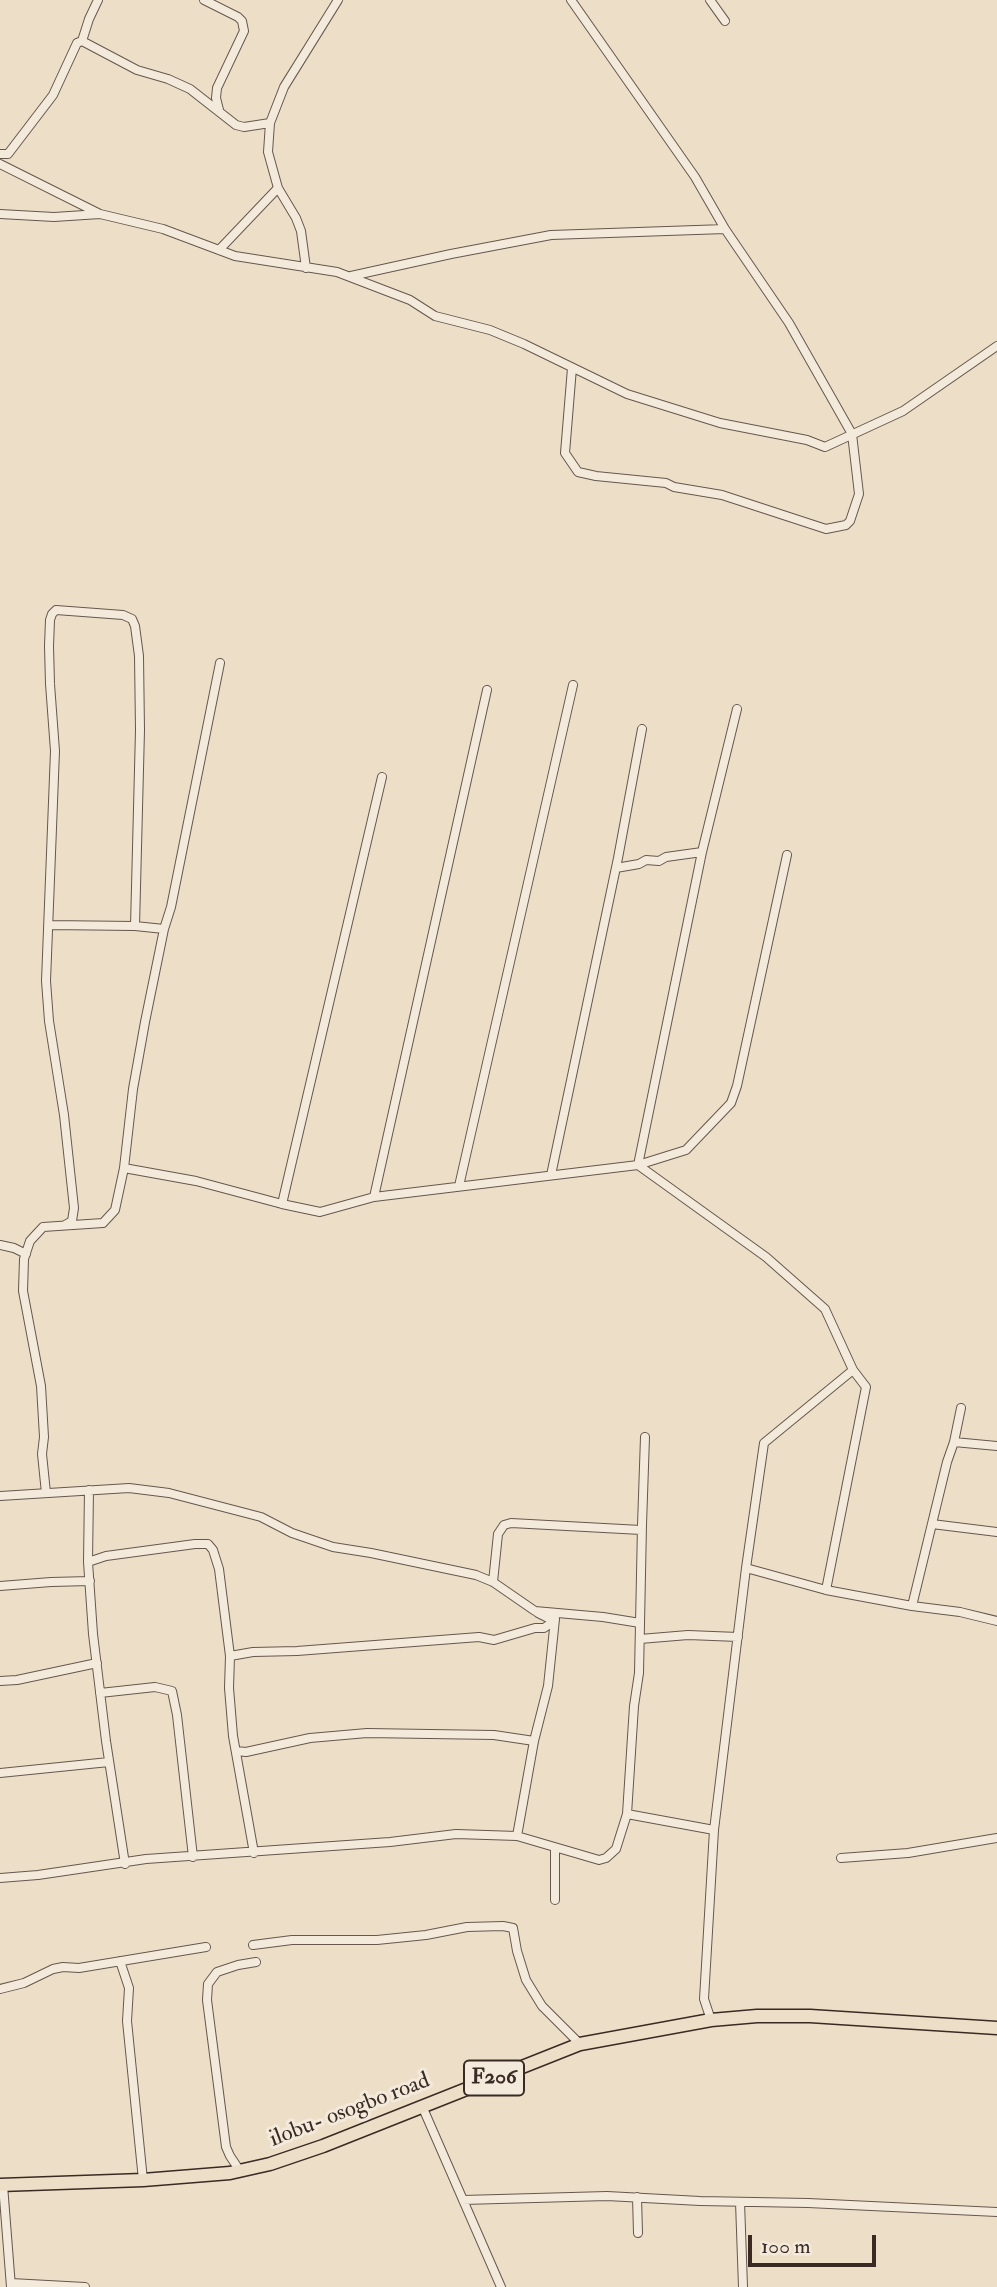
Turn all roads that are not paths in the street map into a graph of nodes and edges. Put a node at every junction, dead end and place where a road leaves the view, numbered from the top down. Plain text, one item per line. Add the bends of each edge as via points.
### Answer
1 (98, 0) edge
2 (204, 0) edge
3 (338, 0) edge
4 (571, 0) edge
5 (710, 0) edge
6 (725, 21) dead end
7 (82, 41) junction
8 (219, 110) junction
9 (270, 123) junction
10 (0, 154) edge
11 (0, 164) edge
12 (278, 188) junction
13 (0, 214) edge
14 (100, 214) junction
15 (726, 229) junction
16 (219, 250) junction
17 (306, 268) junction
18 (351, 276) junction
19 (997, 346) edge
20 (572, 368) junction
21 (852, 434) junction
22 (220, 663) dead end
23 (573, 685) dead end
24 (488, 690) dead end
25 (737, 709) dead end
26 (642, 729) dead end
27 (382, 776) dead end
28 (702, 852) junction
29 (787, 855) dead end
30 (616, 868) junction
31 (49, 925) junction
32 (135, 926) junction
33 (164, 929) junction
34 (638, 1165) junction
35 (124, 1168) junction
36 (551, 1175) junction
37 (459, 1186) junction
38 (374, 1197) junction
39 (282, 1204) junction
40 (65, 1225) junction
41 (0, 1245) edge
42 (26, 1254) junction
43 (853, 1370) junction
44 (961, 1408) dead end
45 (645, 1437) dead end
46 (954, 1443) junction
47 (997, 1446) edge
48 (89, 1490) junction
49 (46, 1493) junction
50 (0, 1496) edge
51 (932, 1524) junction
52 (642, 1531) junction
53 (997, 1532) edge
54 (88, 1562) junction
55 (747, 1568) junction
56 (90, 1581) junction
57 (493, 1582) junction
58 (0, 1586) edge
59 (826, 1590) junction
60 (912, 1606) junction
61 (555, 1617) junction
62 (997, 1621) edge
63 (639, 1623) junction
64 (738, 1637) junction
65 (640, 1639) junction
66 (230, 1657) junction
67 (97, 1663) junction
68 (0, 1681) edge
69 (100, 1693) junction
70 (534, 1741) junction
71 (236, 1751) junction
72 (109, 1762) junction
73 (0, 1773) edge
74 (626, 1814) junction
75 (714, 1830) junction
76 (517, 1836) junction
77 (997, 1838) edge
78 (555, 1848) junction
79 (254, 1853) junction
80 (193, 1857) junction
81 (841, 1858) dead end
82 (125, 1864) junction
83 (0, 1878) edge
84 (555, 1900) dead end
85 (253, 1945) dead end
86 (206, 1947) dead end
87 (120, 1961) junction
88 (256, 1962) dead end
89 (0, 1989) edge
90 (711, 2020) junction
91 (997, 2028) edge
92 (580, 2044) junction
93 (422, 2106) junction
94 (240, 2171) junction
95 (142, 2180) junction
96 (2, 2185) edge
97 (637, 2197) junction
98 (463, 2200) junction
99 (740, 2202) junction
100 (997, 2212) edge
101 (638, 2233) dead end
102 (11, 2285) edge
103 (85, 2287) edge
104 (500, 2287) edge
105 (743, 2287) edge

1 - 7 street
2 - 8 street via 238,16 244,31 217,88
3 - 9 street via 284,87
4 - 15 street
5 - 6 street
7 - 8 street via 137,70 190,89
7 - 10 street via 53,95 9,154
8 - 9 street via 244,127
9 - 12 street via 268,152
11 - 14 street
12 - 16 street
12 - 17 street via 302,231
13 - 14 street
14 - 16 street via 163,229
15 - 18 street via 551,234
15 - 21 street via 789,323
16 - 17 street
17 - 18 street
18 - 20 street via 410,300 435,316 490,330
19 - 21 street via 903,411
20 - 21 street via 627,394 720,423 825,447
20 - 21 street via 565,453 578,472 596,477 666,483 722,495 826,529 850,521 859,494
22 - 33 street
23 - 37 street
24 - 38 street
25 - 28 street
26 - 30 street
27 - 39 street
28 - 30 street
28 - 34 street
29 - 34 street via 731,1103 686,1150
30 - 36 street
31 - 32 street
31 - 32 street via 55,751 49,646 50,621 56,610 123,615 135,626 140,730
31 - 40 street via 49,1021 74,1208 72,1221
32 - 33 street
33 - 35 street via 133,1089
34 - 36 street
34 - 43 street via 766,1257 825,1309
35 - 39 street
35 - 40 street via 110,1217 103,1223
36 - 37 street
37 - 38 street
38 - 39 street via 320,1212
40 - 42 street via 43,1227 30,1241
41 - 42 street
42 - 49 street via 23,1291 41,1386
43 - 55 street via 764,1443
43 - 59 street via 866,1387
44 - 46 street
45 - 52 street
46 - 47 street
46 - 51 street
48 - 49 street
48 - 54 street
48 - 57 street via 169,1493 261,1517 333,1548
49 - 50 street
51 - 53 street
51 - 60 street
52 - 57 street via 504,1525 498,1534
52 - 63 street
54 - 56 street
54 - 66 street via 208,1544 219,1569
55 - 59 street
55 - 64 street
56 - 58 street
56 - 67 street
57 - 61 street via 535,1611
59 - 60 street
60 - 62 street
61 - 63 street
61 - 66 street via 544,1628 494,1640 479,1637
61 - 70 street via 548,1686
63 - 65 street
64 - 65 street
64 - 75 street
65 - 74 street
66 - 71 street
67 - 68 street
67 - 69 street
69 - 72 street
69 - 80 street via 155,1687 172,1690
70 - 71 street via 494,1735 367,1733
70 - 76 street
71 - 79 street
72 - 73 street
72 - 82 street
74 - 75 street
74 - 78 street via 616,1850 606,1858 590,1859
75 - 90 street via 704,1999
76 - 78 street
76 - 79 street via 457,1834
77 - 81 street via 908,1853
78 - 84 street
79 - 80 street
80 - 82 street
82 - 83 street
85 - 92 street via 377,1940 467,1927 513,1928 526,1980 542,2006
86 - 87 street
87 - 89 street via 53,1969
87 - 95 street via 129,1988 127,2021
88 - 94 street via 217,1972 208,1984 206,2000 226,2147
90 - 91 main road, ilobu- osogbo road / F206 via 810,2016
90 - 92 main road, ilobu- osogbo road / F206
92 - 93 main road, ilobu- osogbo road / F206
93 - 94 main road, ilobu- osogbo road / F206 via 323,2146
93 - 98 street
94 - 95 main road, ilobu- osogbo road / F206
95 - 96 main road, ilobu- osogbo road / F206
96 - 102 street
97 - 98 street
97 - 99 street
97 - 101 street
98 - 104 street
99 - 100 street
99 - 105 street
102 - 103 street

